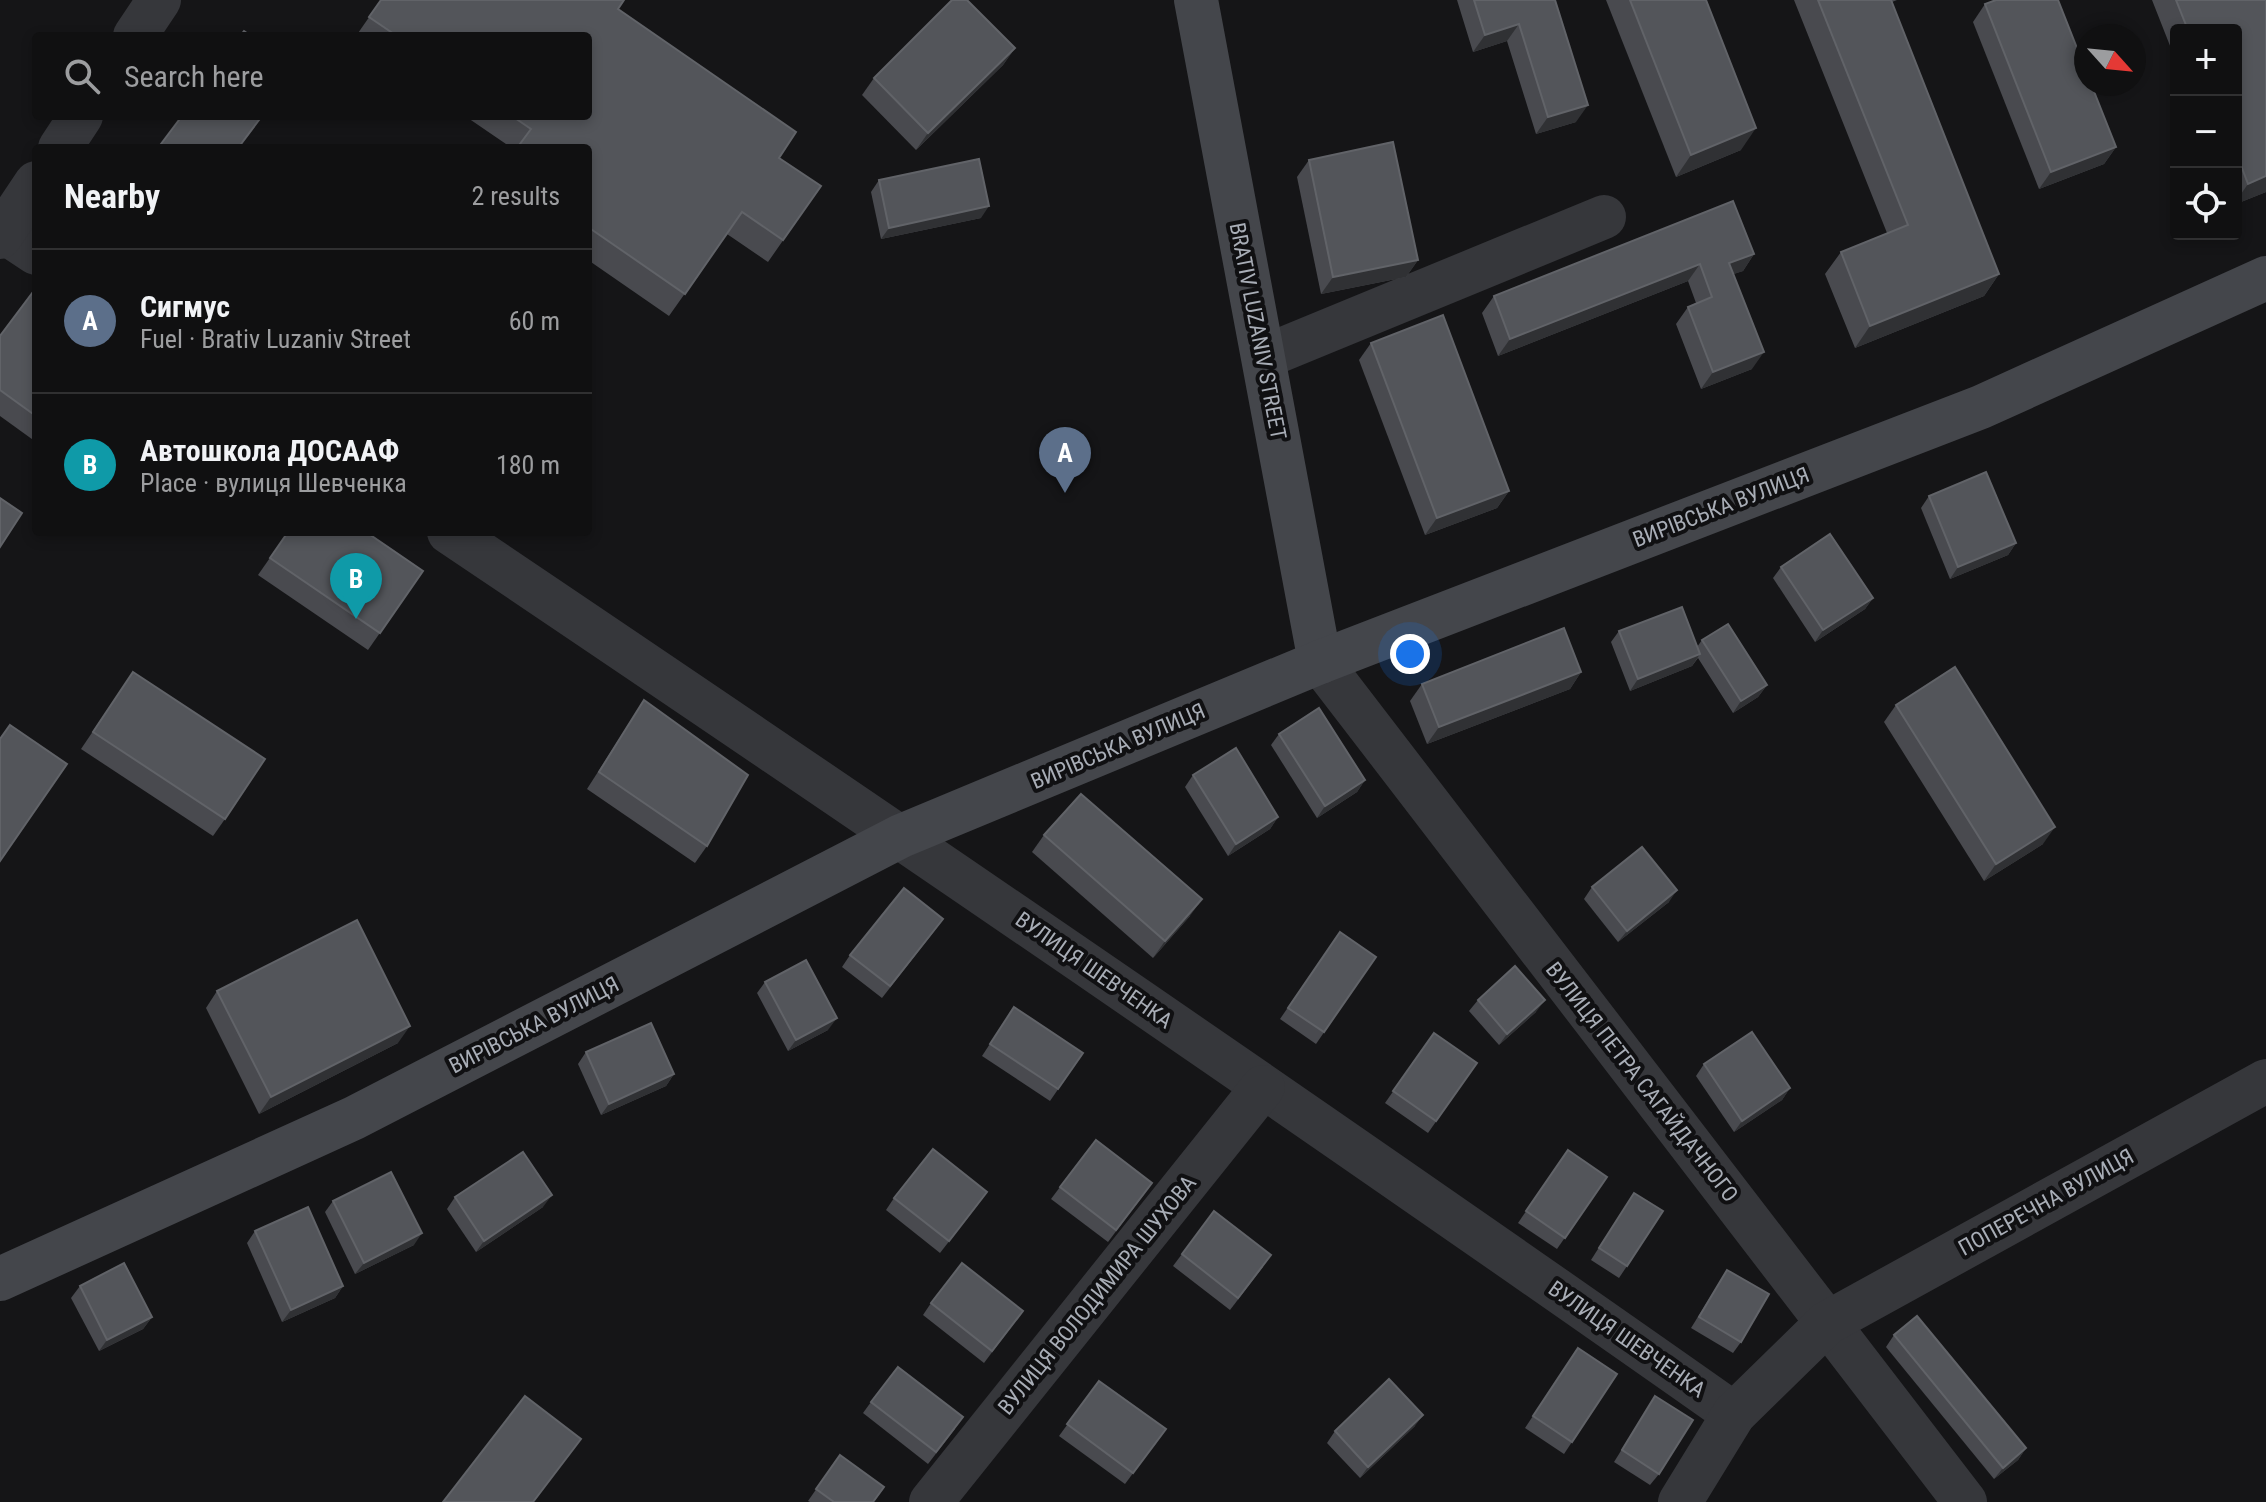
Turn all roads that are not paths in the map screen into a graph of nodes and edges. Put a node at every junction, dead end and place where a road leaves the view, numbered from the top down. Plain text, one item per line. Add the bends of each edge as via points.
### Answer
1 (159, 0) edge
2 (1196, 0) edge
3 (138, 32) edge
4 (78, 120) edge
5 (63, 144) edge
6 (32, 191) edge
7 (1604, 217) dead end
8 (10, 238) edge
9 (2266, 278) edge
10 (1264, 357) junction
11 (455, 536) edge
12 (1320, 662) junction
13 (901, 836) junction
14 (2266, 1081) edge
15 (1263, 1087) junction
16 (0, 1279) edge
17 (1827, 1323) junction
18 (1734, 1414) junction
19 (931, 1502) edge
20 (1680, 1502) edge
21 (1965, 1502) edge

1 - 3 street
2 - 10 main road, BRATIV LUZANIV STREET
4 - 5 street
6 - 8 street
7 - 10 street
9 - 12 main road, ВИРІВСЬКА ВУЛИЦЯ via 1981,407
10 - 12 main road, BRATIV LUZANIV STREET
11 - 13 street, ВУЛИЦЯ ШЕВЧЕНКА
12 - 13 main road, ВИРІВСЬКА ВУЛИЦЯ
12 - 17 street, ВУЛИЦЯ ПЕТРА САГАЙДАЧНОГО
13 - 15 street, ВУЛИЦЯ ШЕВЧЕНКА
13 - 16 main road, ВИРІВСЬКА ВУЛИЦЯ via 354,1118
14 - 17 street, ПОПЕРЕЧНА ВУЛИЦЯ
15 - 18 street, ВУЛИЦЯ ШЕВЧЕНКА
15 - 19 street, ВУЛИЦЯ ВОЛОДИМИРА ШУХОВА
17 - 18 street, ПОПЕРЕЧНА ВУЛИЦЯ
17 - 21 street, ВУЛИЦЯ ПЕТРА САГАЙДАЧНОГО
18 - 20 street, ПОПЕРЕЧНА ВУЛИЦЯ

